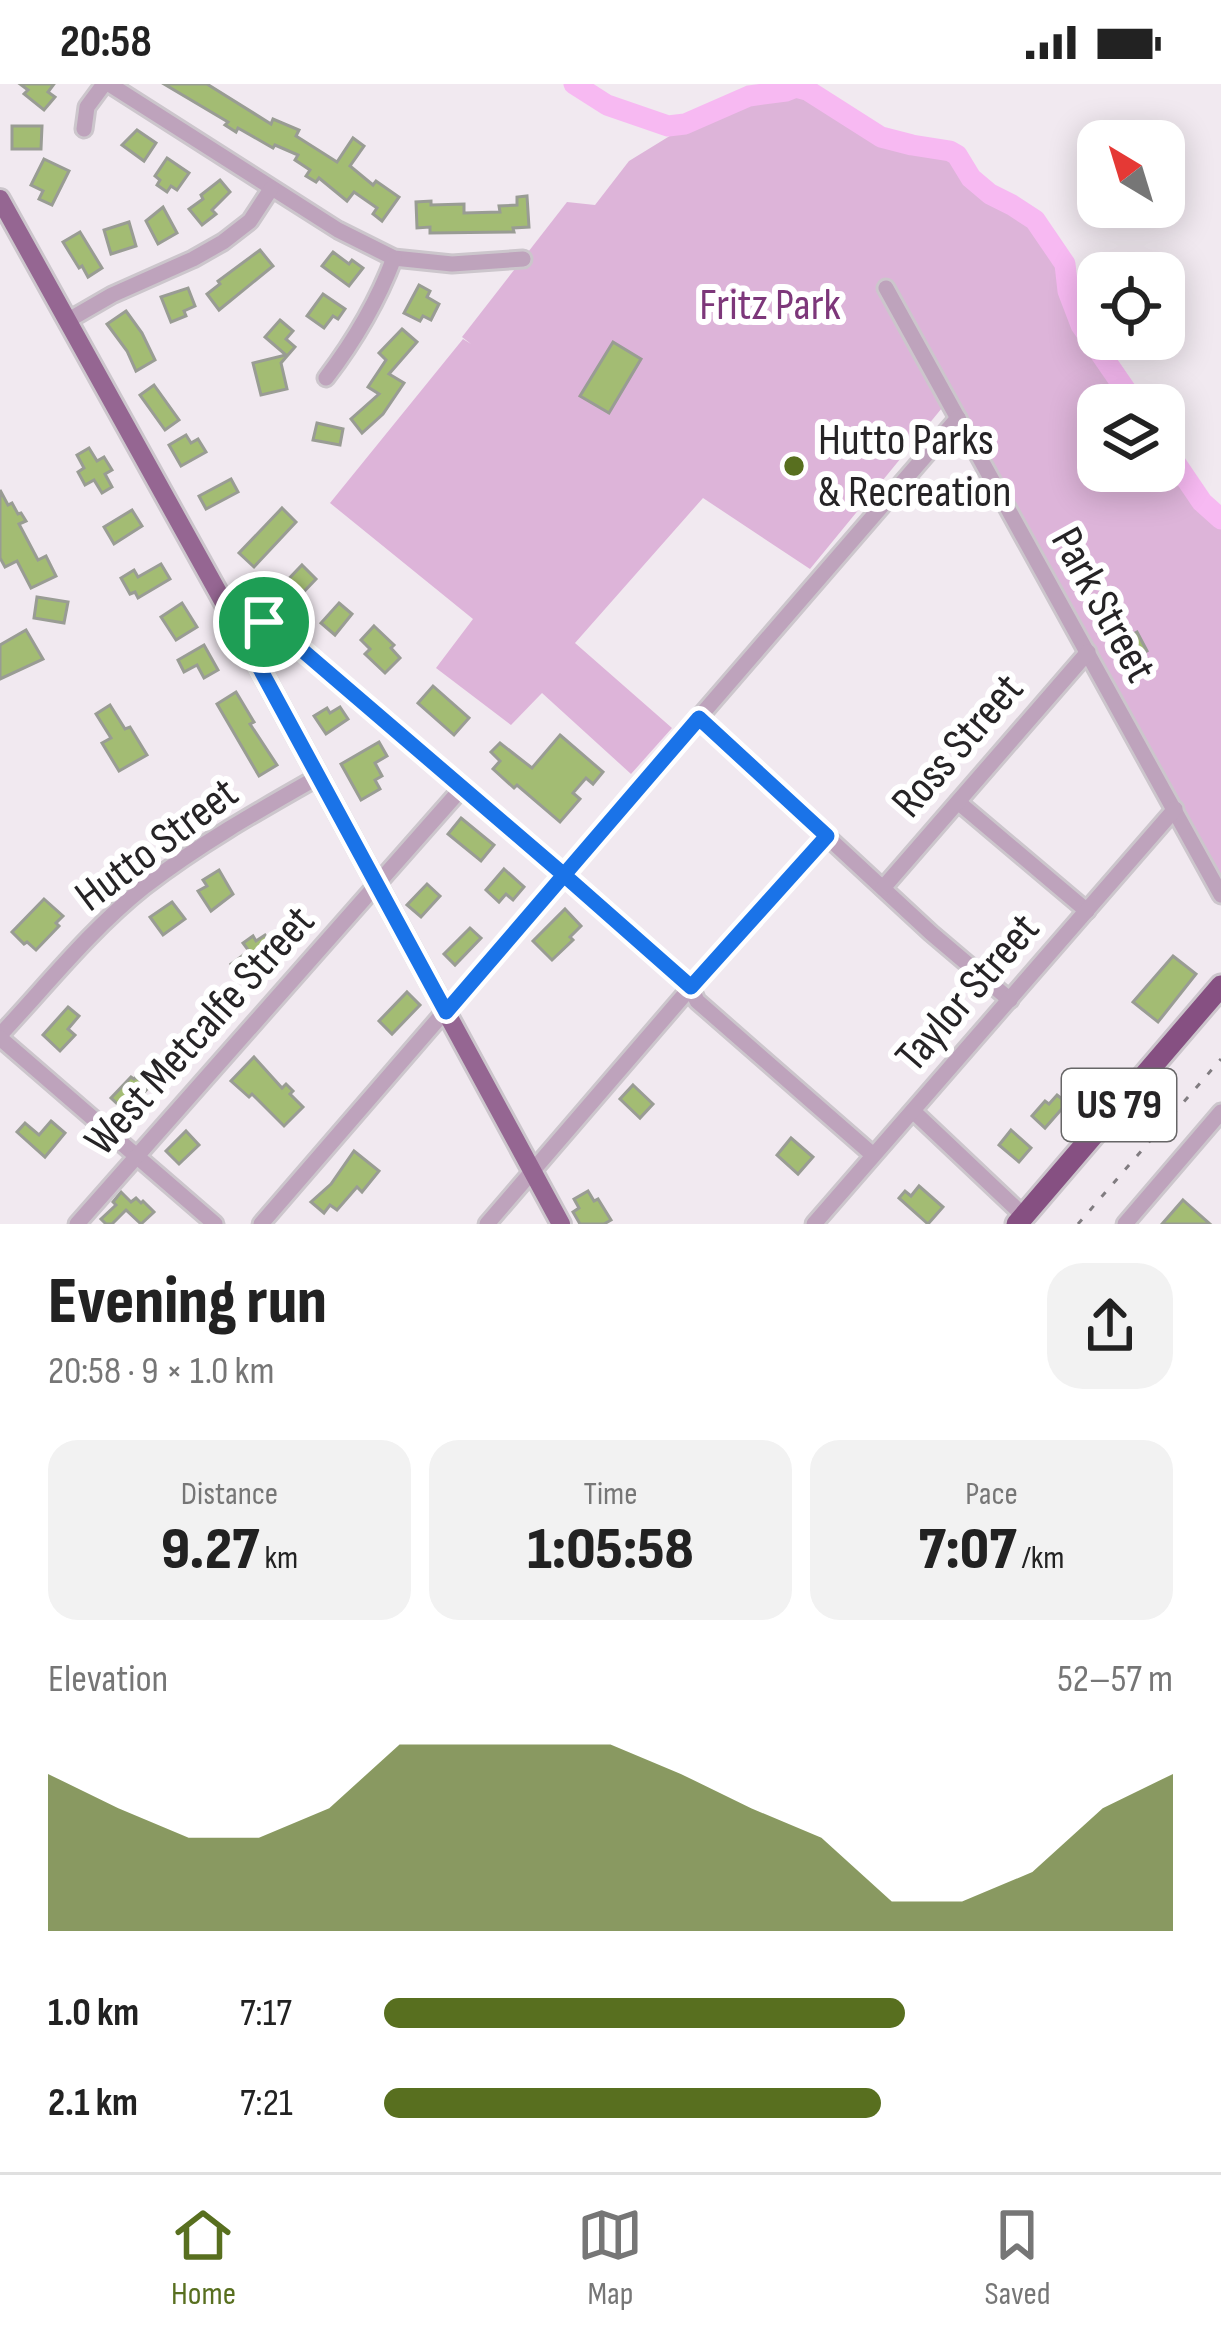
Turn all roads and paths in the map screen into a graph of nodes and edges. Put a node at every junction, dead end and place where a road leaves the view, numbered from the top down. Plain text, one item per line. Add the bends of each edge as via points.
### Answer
1 (106, 84) edge
2 (85, 129) dead end
3 (272, 189) junction
4 (0, 199) edge
5 (394, 258) junction
6 (524, 259) dead end
7 (886, 287) dead end
8 (67, 321) junction
9 (326, 378) dead end
10 (958, 418) junction
11 (239, 630) junction
12 (1088, 652) junction
13 (699, 718) junction
14 (318, 777) junction
15 (462, 788) junction
16 (958, 802) junction
17 (1175, 809) junction
18 (827, 836) junction
19 (564, 875) junction
20 (377, 886) junction
21 (883, 888) junction
22 (1221, 895) edge
23 (1087, 911) junction
24 (1221, 986) edge
25 (691, 987) junction
26 (1010, 1000) junction
27 (446, 1012) junction
28 (0, 1037) edge
29 (913, 1111) junction
30 (1221, 1112) edge
31 (136, 1155) junction
32 (872, 1155) junction
33 (532, 1171) junction
34 (1021, 1220) edge
35 (77, 1224) edge
36 (215, 1224) edge
37 (261, 1224) edge
38 (488, 1224) edge
39 (561, 1224) edge
40 (814, 1224) edge
41 (1125, 1224) edge

1 - 2 street via 87,107
1 - 3 street
3 - 5 street
3 - 8 street via 223,242
4 - 8 main road
5 - 6 street
5 - 9 street via 355,340
7 - 10 street, Park Street
8 - 11 main road
10 - 12 street, Park Street
10 - 13 street
11 - 14 main road
11 - 15 street via 274,626
12 - 16 street, Ross Street
12 - 17 street, Park Street
13 - 18 street
13 - 19 street
14 - 20 main road
14 - 28 street, Hutto Street via 142,888
15 - 19 street
15 - 20 street, West Metcalfe Street
16 - 21 street, Ross Street
16 - 23 street
17 - 22 street, Park Street
17 - 23 street, Taylor Street
18 - 21 street
18 - 25 street
19 - 25 street
19 - 27 street
20 - 27 main road
20 - 31 street, West Metcalfe Street
21 - 26 street
23 - 26 street, Taylor Street
24 - 34 highway, US 79
25 - 32 street via 697,1001
25 - 33 street
26 - 29 street, Taylor Street
27 - 33 main road
27 - 37 street
28 - 31 street
29 - 32 street, Taylor Street
29 - 34 street
30 - 41 street
31 - 35 street, West Metcalfe Street
31 - 36 street
32 - 40 street, Taylor Street
33 - 38 street
33 - 39 main road

